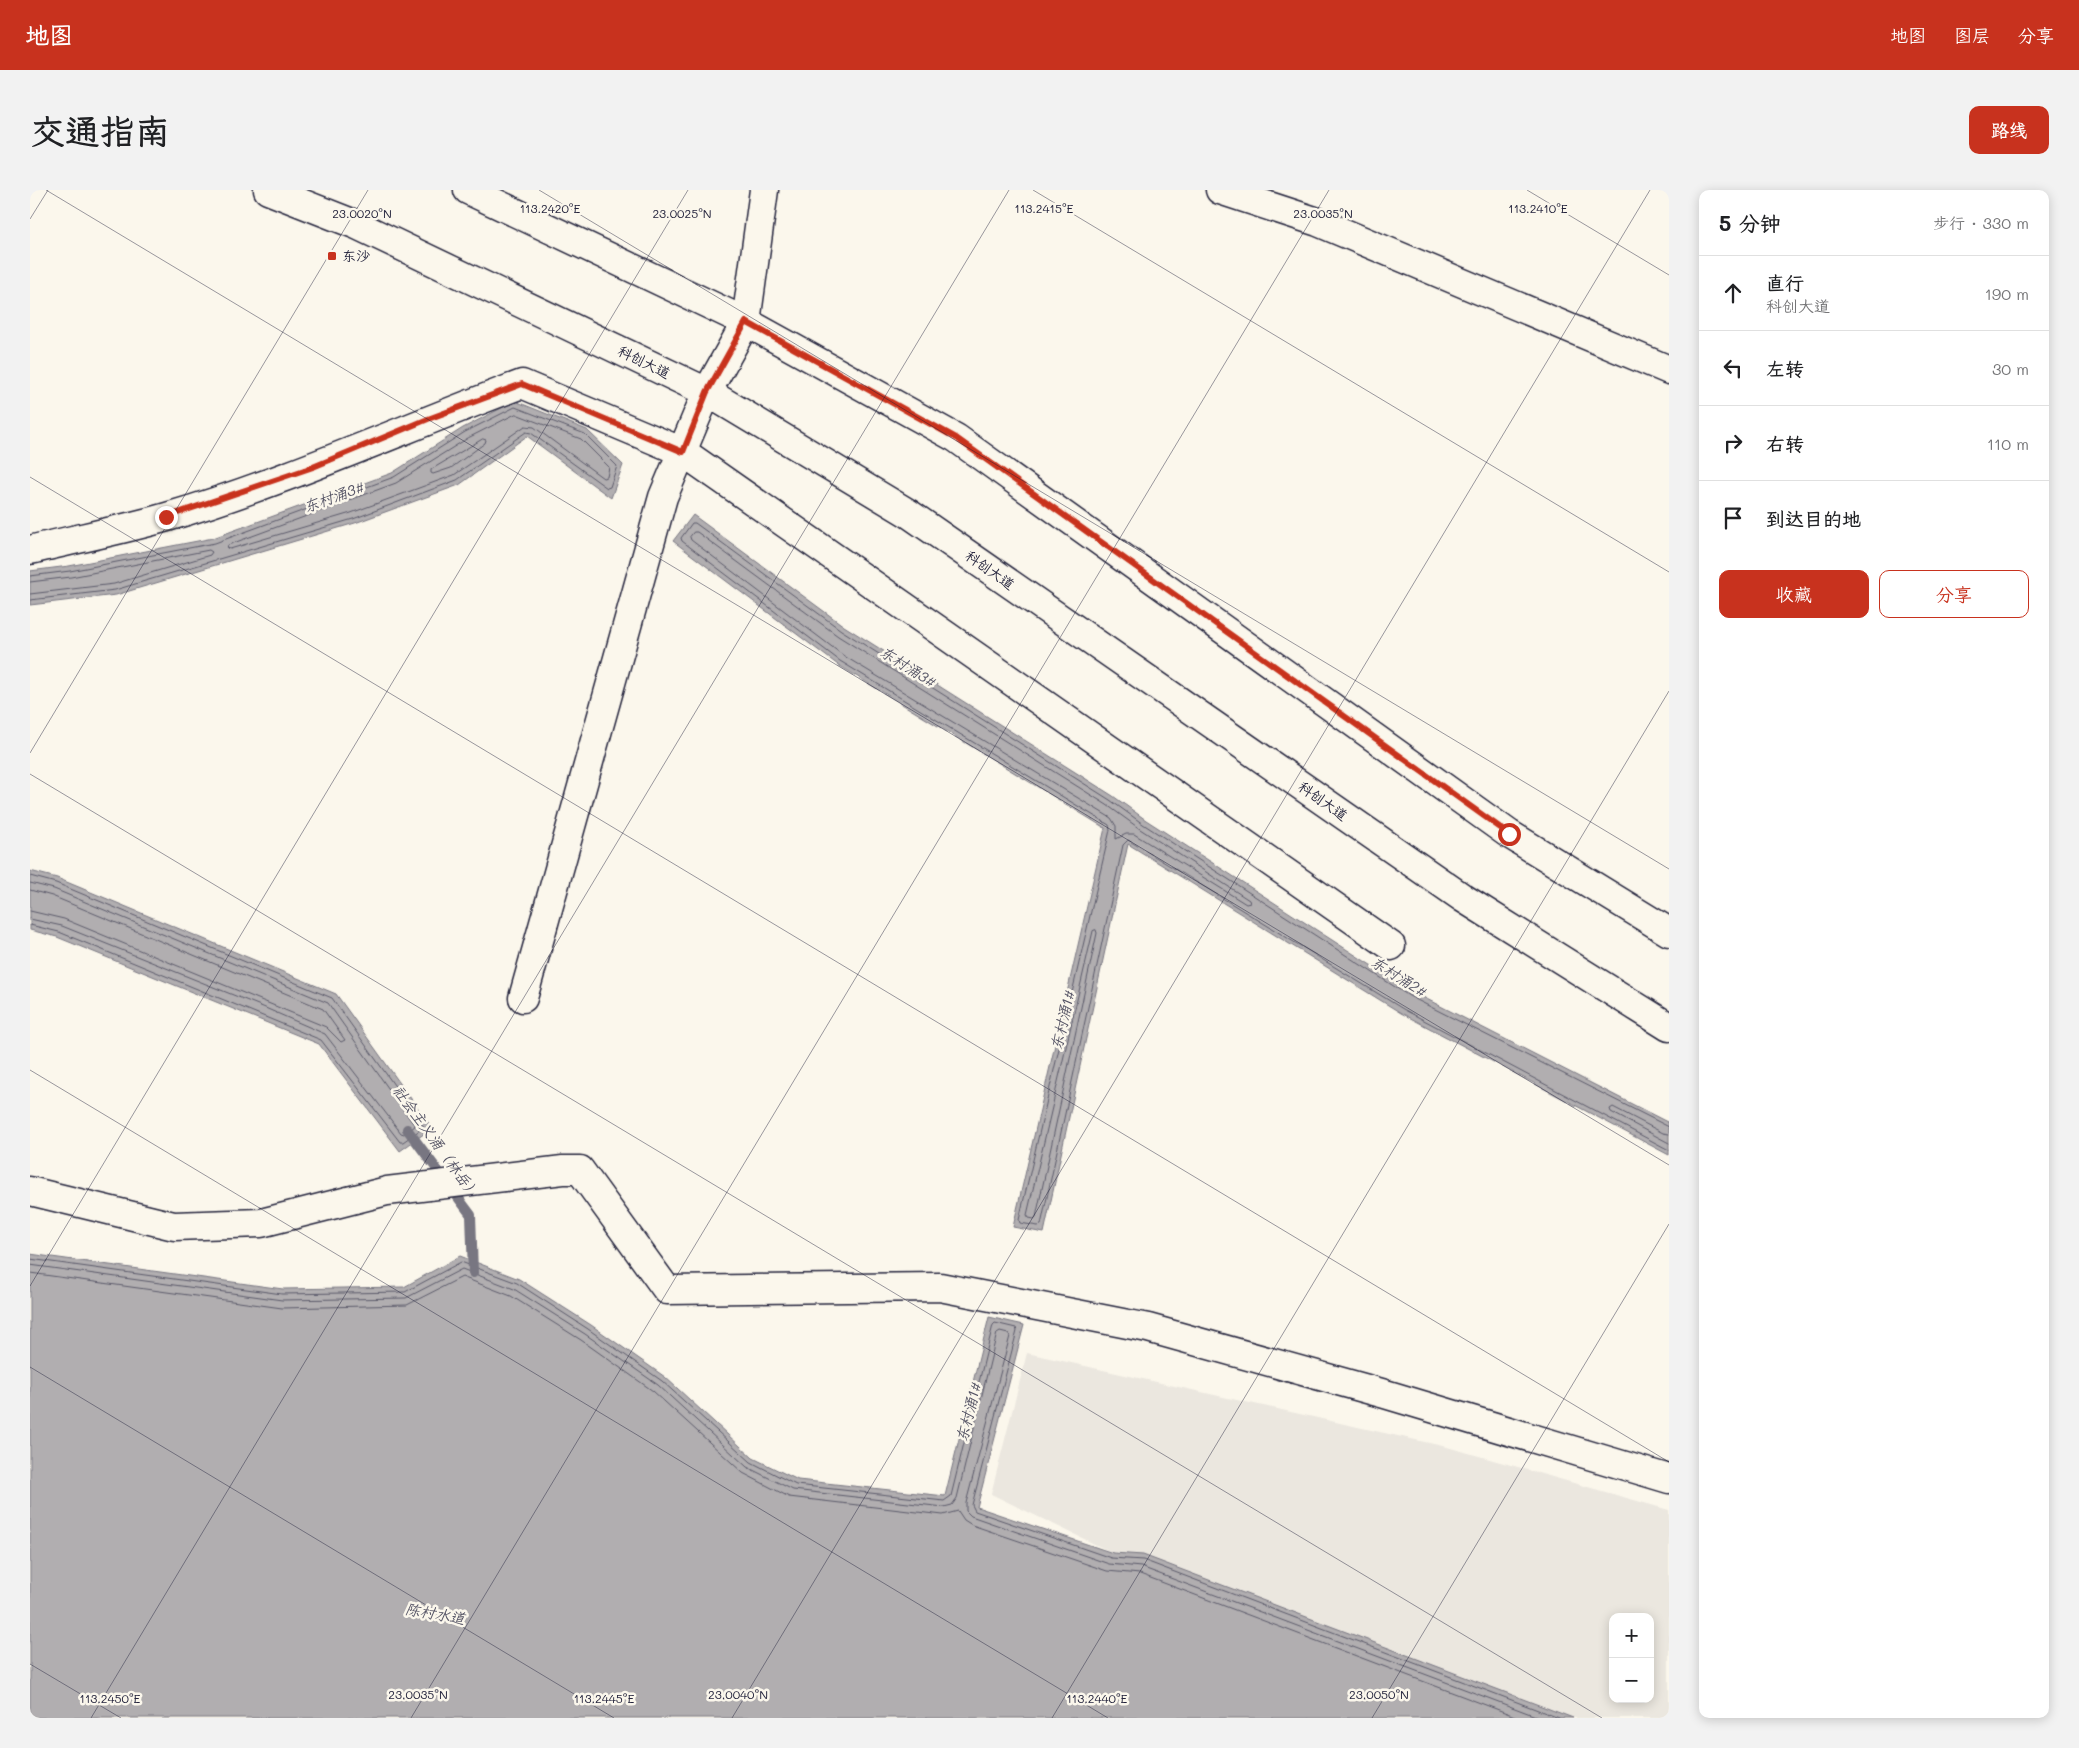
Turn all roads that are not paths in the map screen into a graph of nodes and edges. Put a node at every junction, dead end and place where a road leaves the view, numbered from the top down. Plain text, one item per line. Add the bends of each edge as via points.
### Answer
1 (268, 190) edge
2 (468, 190) edge
3 (764, 190) edge
4 (1220, 190) edge
5 (746, 322) junction
6 (1669, 370) edge
7 (707, 392) junction
8 (683, 452) junction
9 (30, 550) edge
10 (1669, 932) edge
11 (1391, 946) dead end
12 (523, 998) dead end
13 (1669, 1027) edge
14 (30, 1191) edge
15 (1669, 1479) edge

1 - 7 street, 科创大道 via 358,225
2 - 5 street
3 - 5 street
4 - 6 street via 1318,222
5 - 7 street
5 - 10 street via 956,438 1509,834
7 - 8 street
7 - 13 street, 科创大道 via 908,513 1463,898
8 - 9 street via 522,384 313,467 166,517
8 - 11 street
8 - 12 street via 663,497
14 - 15 street via 174,1226 261,1223 387,1191 580,1170 667,1290 949,1289 1148,1328 1394,1396

